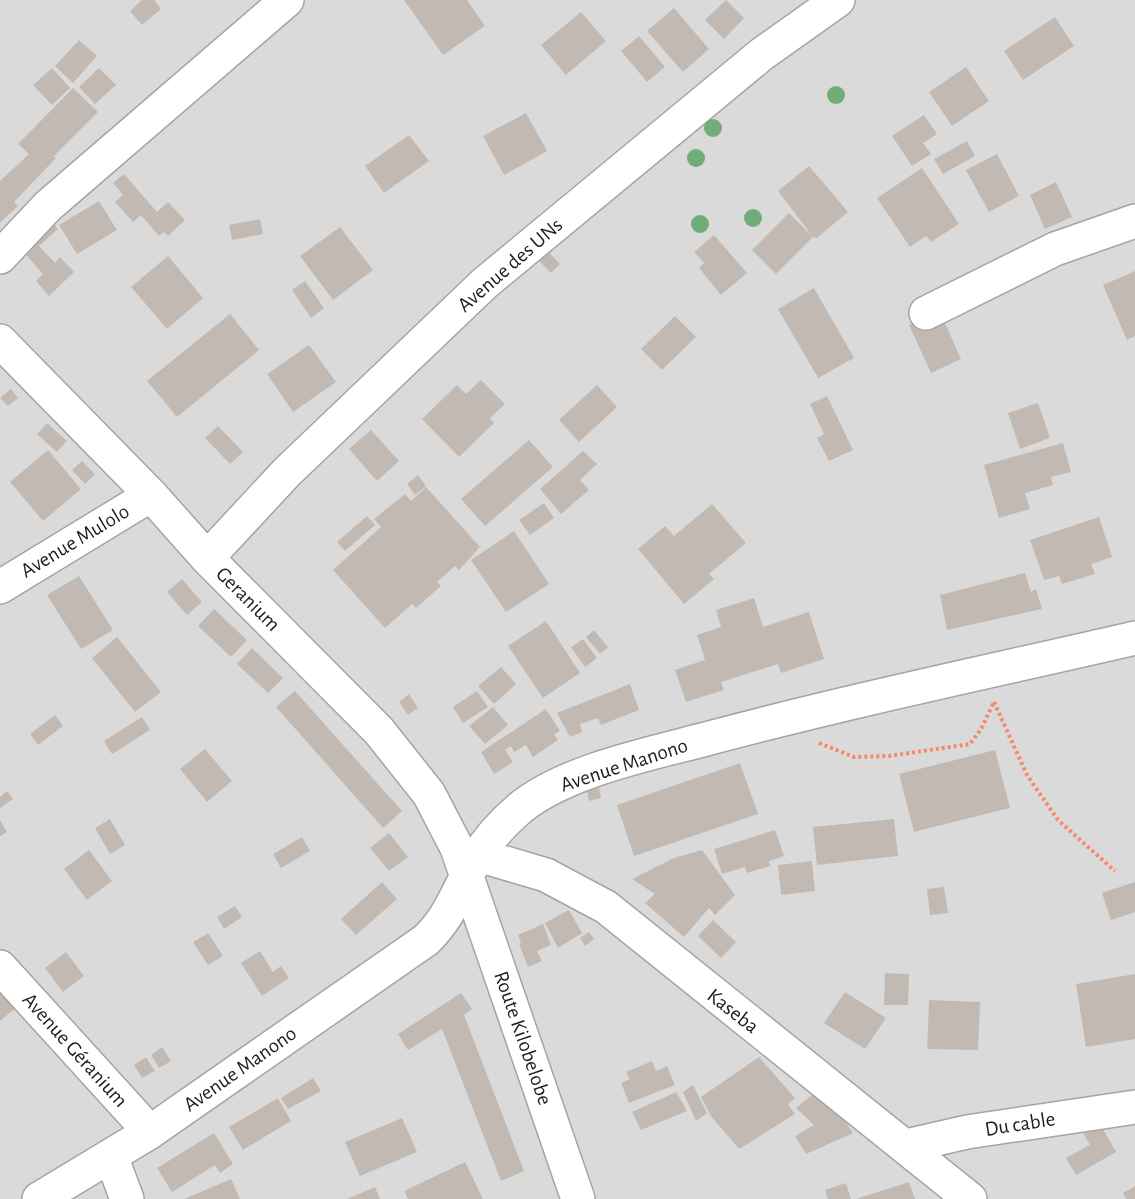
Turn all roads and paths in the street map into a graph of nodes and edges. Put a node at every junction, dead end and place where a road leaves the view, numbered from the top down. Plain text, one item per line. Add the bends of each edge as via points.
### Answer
1 (287, 0) edge
2 (838, 0) edge
3 (1135, 221) edge
4 (0, 257) edge
5 (926, 313) dead end
6 (0, 341) edge
7 (151, 495) junction
8 (207, 558) junction
9 (0, 587) edge
10 (1135, 638) edge
11 (989, 687) junction
12 (808, 711) junction
13 (473, 866) junction
14 (1115, 871) dead end
15 (0, 967) edge
16 (1135, 1107) edge
17 (150, 1132) junction
18 (906, 1146) junction
19 (111, 1156) junction
20 (39, 1199) edge
21 (127, 1199) edge
22 (578, 1199) edge
23 (970, 1199) edge

1 - 4 street via 48,206
2 - 8 street, Avenue des UNs via 762,54 485,283 287,472
3 - 5 street via 1055,249
6 - 7 street, Geranium
7 - 8 street, Geranium
7 - 9 street, Avenue Mulolo
8 - 13 street, Geranium via 379,731 406,763
10 - 11 street, Avenue Manono
11 - 12 street, Avenue Manono
11 - 12 path via 981,729 970,744 890,756 854,757 816,741
11 - 14 path via 1026,776 1058,820
12 - 13 street, Avenue Manono via 572,779 520,809
13 - 17 street, Avenue Manono via 449,915 426,940
13 - 18 street, Kaseba via 546,875 606,907
13 - 22 street, Route Kilobelobe
15 - 17 street, Avenue Géranium
16 - 18 street, Du cable via 967,1132
17 - 19 street, Avenue Manono
18 - 23 street, Kaseba
19 - 20 street, Avenue Manono
19 - 21 street

